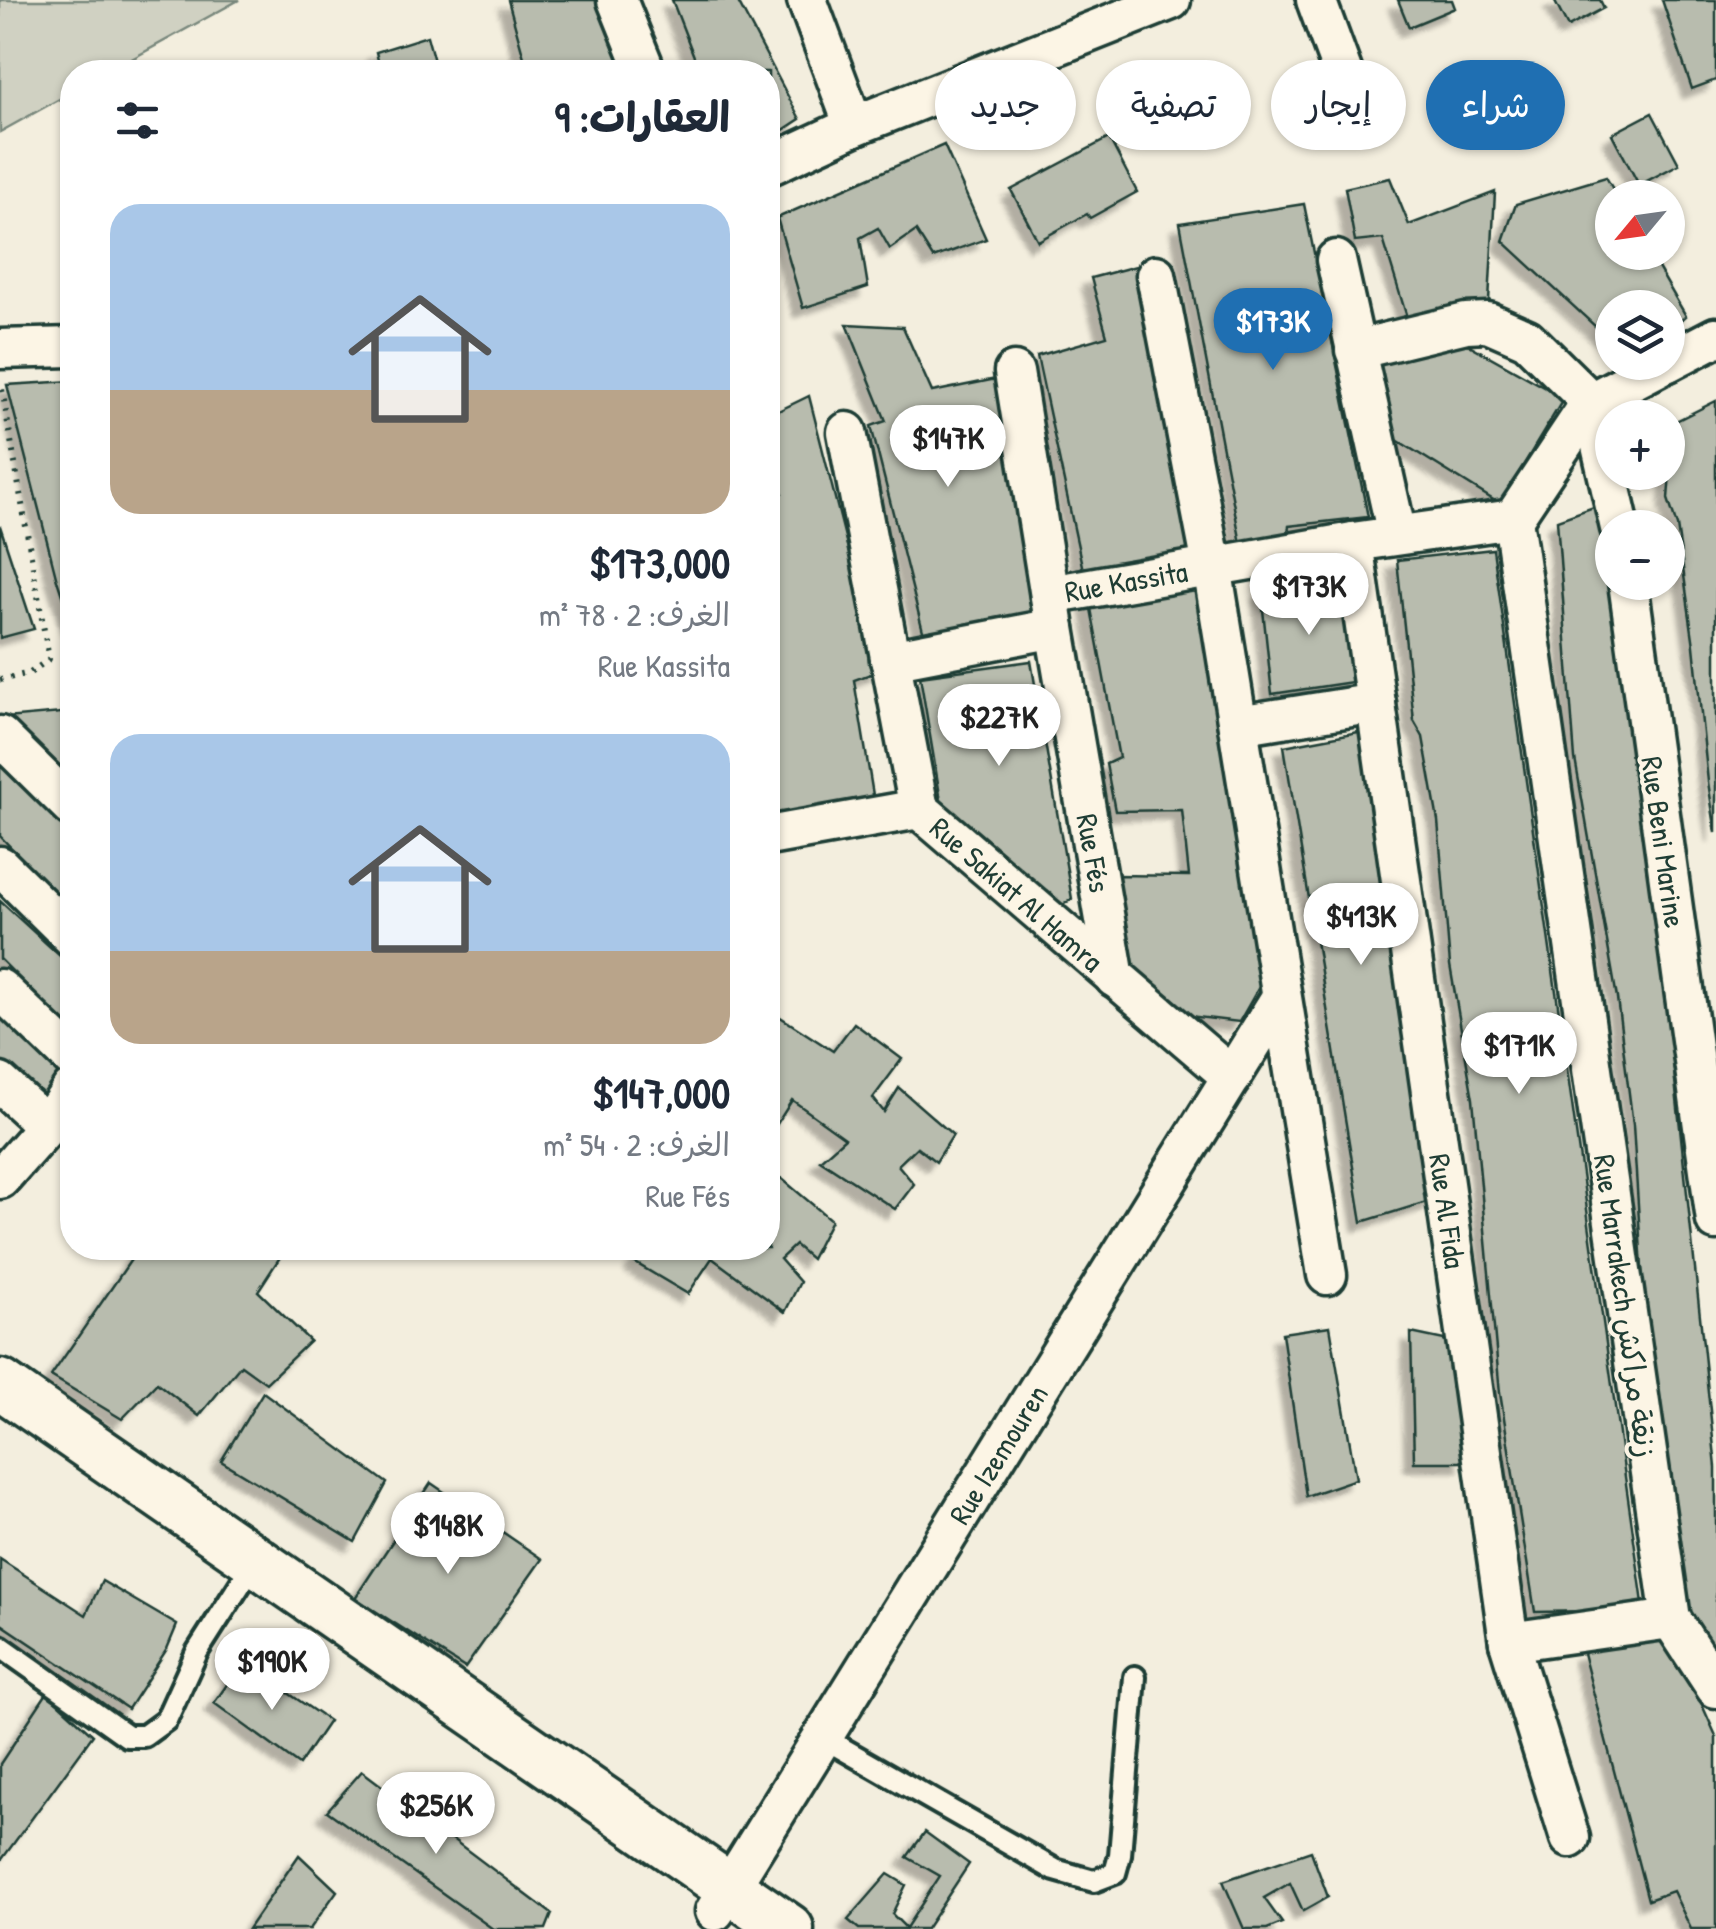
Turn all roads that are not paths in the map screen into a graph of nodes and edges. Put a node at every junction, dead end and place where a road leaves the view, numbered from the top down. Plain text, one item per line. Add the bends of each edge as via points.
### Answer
1 (618, 0) edge
2 (807, 0) edge
3 (1171, 0) edge
4 (1316, 0) edge
5 (641, 60) edge
6 (1337, 60) edge
7 (854, 126) junction
8 (780, 160) edge
9 (1336, 260) dead end
10 (1156, 275) dead end
11 (1716, 337) edge
12 (60, 347) edge
13 (0, 348) edge
14 (1356, 350) junction
15 (1685, 353) edge
16 (1014, 372) dead end
17 (1633, 380) edge
18 (1591, 402) junction
19 (847, 432) dead end
20 (1616, 510) edge
21 (1513, 518) junction
22 (1397, 535) junction
23 (1353, 542) junction
24 (1212, 566) junction
25 (1630, 600) edge
26 (1052, 611) junction
27 (890, 660) junction
28 (1376, 703) junction
29 (1238, 725) junction
30 (0, 736) edge
31 (60, 796) edge
32 (919, 810) junction
33 (780, 834) edge
34 (0, 866) edge
35 (60, 926) edge
36 (1116, 978) junction
37 (0, 989) edge
38 (1282, 997) junction
39 (60, 1046) edge
40 (1232, 1078) junction
41 (0, 1083) edge
42 (60, 1108) edge
43 (48, 1126) junction
44 (0, 1180) edge
45 (1716, 1221) edge
46 (1327, 1275) dead end
47 (0, 1384) edge
48 (0, 1419) edge
49 (247, 1573) junction
50 (1671, 1619) junction
51 (1509, 1642) junction
52 (0, 1646) edge
53 (1136, 1677) dead end
54 (1716, 1688) edge
55 (822, 1736) junction
56 (1570, 1838) dead end
57 (722, 1914) edge
58 (789, 1929) edge

1 - 5 street
2 - 7 street
3 - 7 street
4 - 6 street
7 - 8 street
9 - 14 street
10 - 24 street
11 - 15 street
12 - 13 street
14 - 18 street via 1488,322 1527,339
14 - 22 street
16 - 26 street, Rue Fés
17 - 18 street
18 - 20 street
18 - 21 street
19 - 27 street
21 - 22 street, Rue Kassita
21 - 50 street, Rue Marrakech زنقة مراكش
22 - 23 street, Rue Kassita
23 - 24 street, Rue Kassita
23 - 28 street, Rue Al Fida
24 - 26 street, Rue Kassita
24 - 29 street
25 - 45 street, Rue Beni Marine
26 - 27 street, Rue Kassita
26 - 36 street, Rue Fés
27 - 32 street
28 - 29 street
28 - 51 street, Rue Al Fida
29 - 38 street
30 - 31 street
32 - 33 street, Rue Sakiat Al Hamra
32 - 36 street, Rue Sakiat Al Hamra
34 - 35 street
36 - 40 street, Rue Sakiat Al Hamra
37 - 39 street
38 - 40 street, Rue Izemouren
38 - 46 street
40 - 55 street, Rue Izemouren
41 - 43 street
42 - 43 street
43 - 44 street
47 - 49 street
48 - 49 street
49 - 52 lane via 197,1652 166,1720 144,1736 127,1736
49 - 57 street via 460,1718
50 - 51 street
50 - 54 street
51 - 56 street, Rue Al Fida
53 - 55 lane via 1120,1855 1115,1874 1094,1881 1055,1870
55 - 57 street, Rue Izemouren
57 - 58 street

